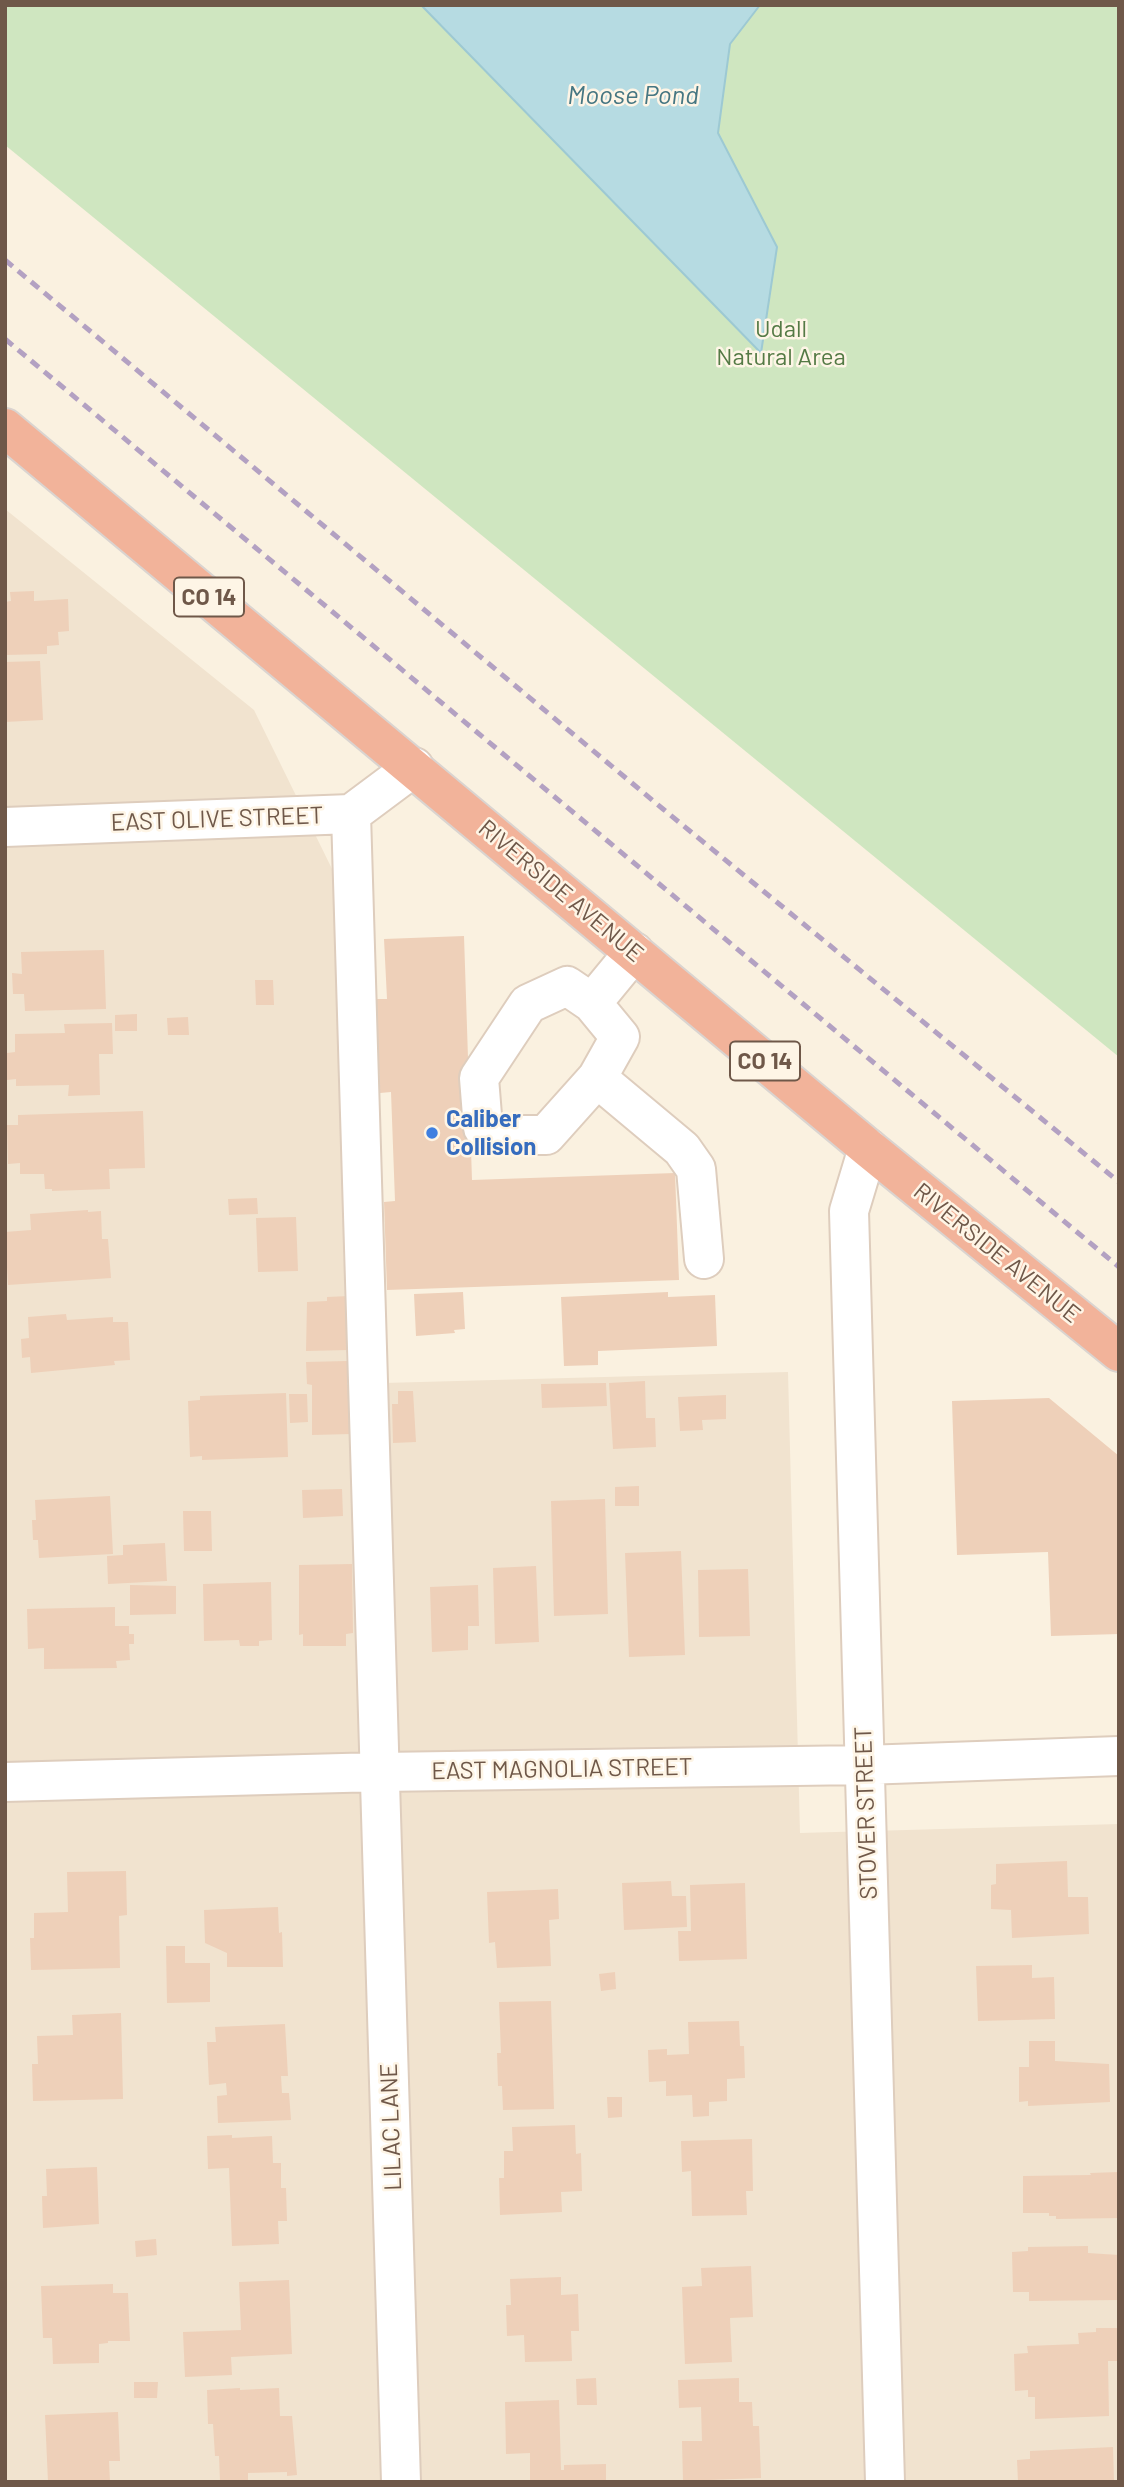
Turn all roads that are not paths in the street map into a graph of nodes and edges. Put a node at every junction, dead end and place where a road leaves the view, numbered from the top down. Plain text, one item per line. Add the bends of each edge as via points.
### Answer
1 (5, 428) edge
2 (414, 767) junction
3 (351, 814) junction
4 (5, 827) edge
5 (634, 952) junction
6 (593, 1003) junction
7 (597, 1078) junction
8 (868, 1148) junction
9 (704, 1259) dead end
10 (1119, 1352) edge
11 (1119, 1756) edge
12 (864, 1765) junction
13 (380, 1772) junction
14 (5, 1782) edge
15 (401, 2482) edge
16 (885, 2482) edge

1 - 2 highway, RIVERSIDE AVENUE / CO 14
2 - 3 street, EAST OLIVE STREET
2 - 5 highway, RIVERSIDE AVENUE / CO 14
3 - 4 street, EAST OLIVE STREET
3 - 13 street, LILAC LANE
5 - 6 street
5 - 8 highway, RIVERSIDE AVENUE / CO 14
6 - 7 street via 620,1037
6 - 7 street via 567,986 528,1004 480,1078 483,1128 503,1135 547,1135
7 - 9 street via 682,1149 696,1169
8 - 10 highway, RIVERSIDE AVENUE / CO 14
8 - 12 street, STOVER STREET via 849,1211
11 - 12 street, EAST MAGNOLIA STREET
12 - 13 street, EAST MAGNOLIA STREET
12 - 16 street, STOVER STREET
13 - 14 street, EAST MAGNOLIA STREET
13 - 15 street, LILAC LANE

